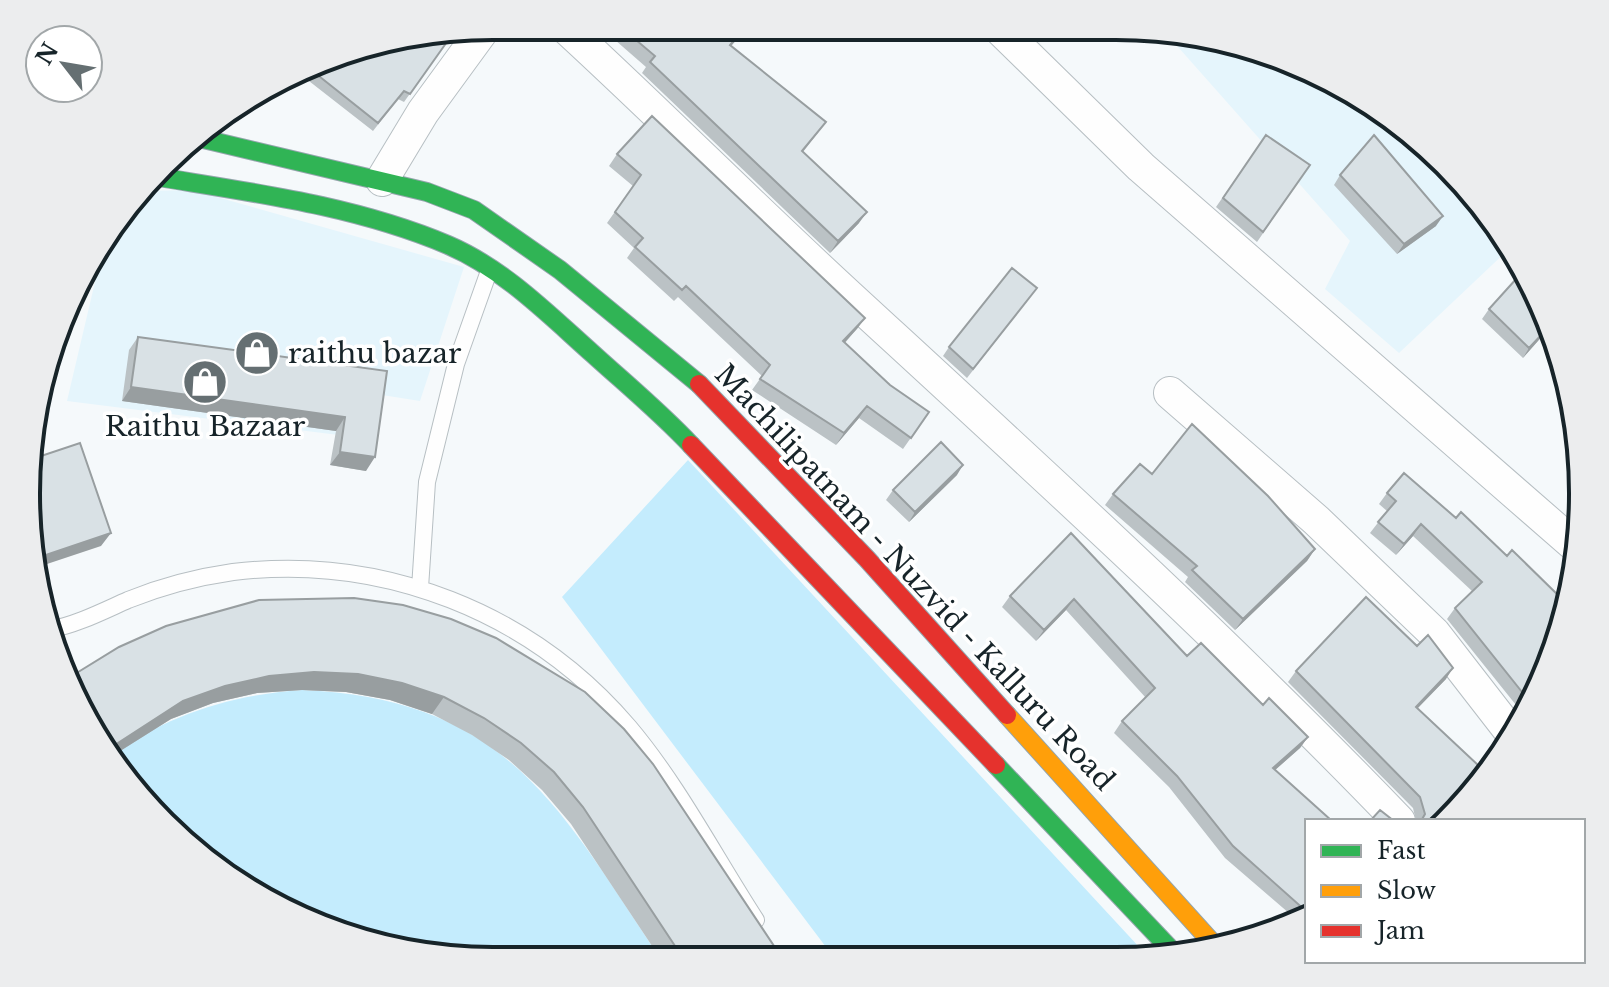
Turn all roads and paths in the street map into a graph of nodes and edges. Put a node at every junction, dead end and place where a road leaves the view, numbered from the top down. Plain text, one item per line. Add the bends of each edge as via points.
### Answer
1 (579, 40) edge
2 (1011, 40) edge
3 (475, 41) edge
4 (209, 140) edge
5 (168, 179) edge
6 (382, 180) junction
7 (490, 267) junction
8 (1170, 393) dead end
9 (1566, 538) edge
10 (420, 588) junction
11 (60, 628) edge
12 (1505, 725) edge
13 (1397, 819) edge
14 (764, 933) edge
15 (1207, 937) edge
16 (1165, 944) edge

1 - 13 street via 1162,584
2 - 9 street via 1141,167
3 - 6 street
4 - 6 highway, Machilipatnam - Nuzvid - Kalluru Road
5 - 7 highway via 300,201 378,221 448,245
6 - 15 highway, Machilipatnam - Nuzvid - Kalluru Road via 474,210 517,237 708,391 867,559
7 - 10 lane via 456,364 427,482
7 - 16 highway via 674,427
8 - 12 street via 1316,520 1434,633
10 - 11 lane via 337,571 231,573 180,583
10 - 14 lane via 489,615 534,641 596,691 647,751

